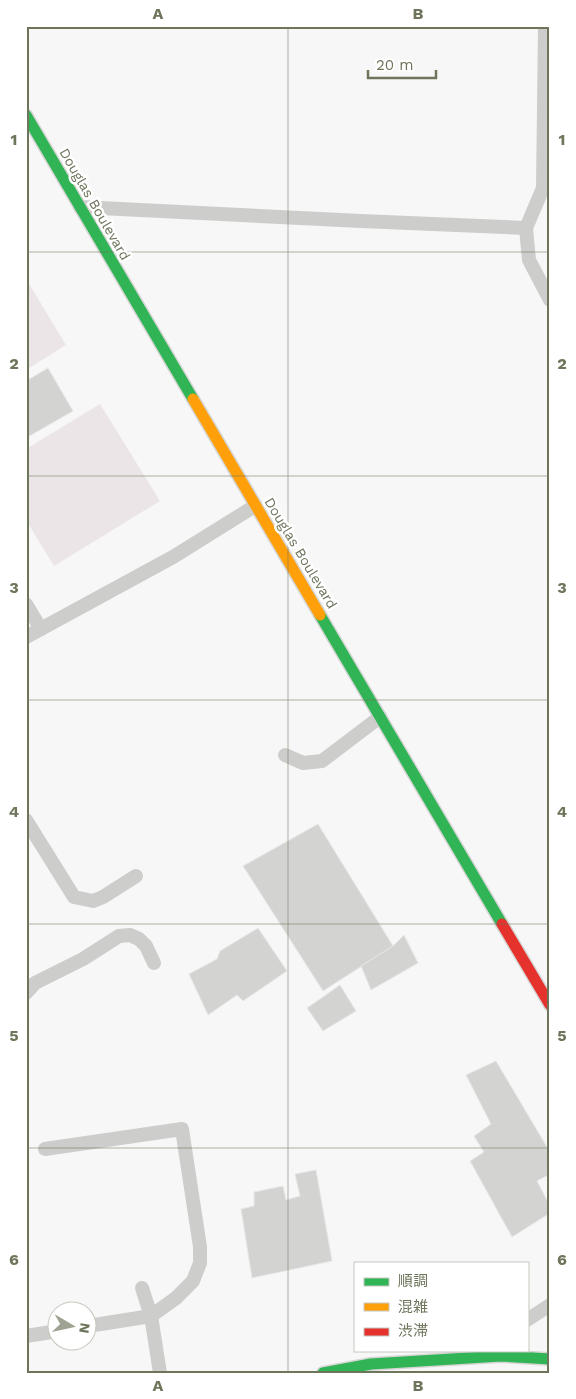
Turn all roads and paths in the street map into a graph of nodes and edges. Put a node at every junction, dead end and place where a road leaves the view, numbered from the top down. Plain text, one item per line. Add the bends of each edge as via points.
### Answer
1 (545, 26) edge
2 (26, 115) edge
3 (80, 207) junction
4 (526, 228) junction
5 (550, 300) edge
6 (255, 506) junction
7 (26, 604) edge
8 (41, 629) junction
9 (26, 637) edge
10 (380, 717) junction
11 (285, 755) dead end
12 (26, 820) edge
13 (136, 876) dead end
14 (154, 963) dead end
15 (26, 993) edge
16 (550, 1005) edge
17 (45, 1149) dead end
18 (142, 1288) dead end
19 (550, 1305) edge
20 (151, 1316) junction
21 (528, 1319) edge
22 (98, 1324) edge
23 (48, 1333) edge
24 (26, 1336) edge
25 (503, 1353) edge
26 (550, 1359) edge
27 (160, 1373) edge
28 (323, 1373) edge

1 - 4 lane via 543,188
2 - 3 street, Douglas Boulevard
3 - 4 lane
3 - 6 street, Douglas Boulevard
4 - 5 lane via 529,260
6 - 8 lane via 173,557
6 - 10 street, Douglas Boulevard
7 - 8 lane
8 - 9 lane
10 - 11 lane via 322,760 303,763
10 - 16 street, Douglas Boulevard
12 - 13 lane via 74,897 93,901
14 - 15 lane via 139,939 119,936 35,983
17 - 20 lane via 182,1130 200,1263 193,1281
18 - 20 lane
19 - 21 lane
20 - 22 lane
20 - 27 lane
23 - 24 lane
25 - 26 street
25 - 28 street via 371,1364

